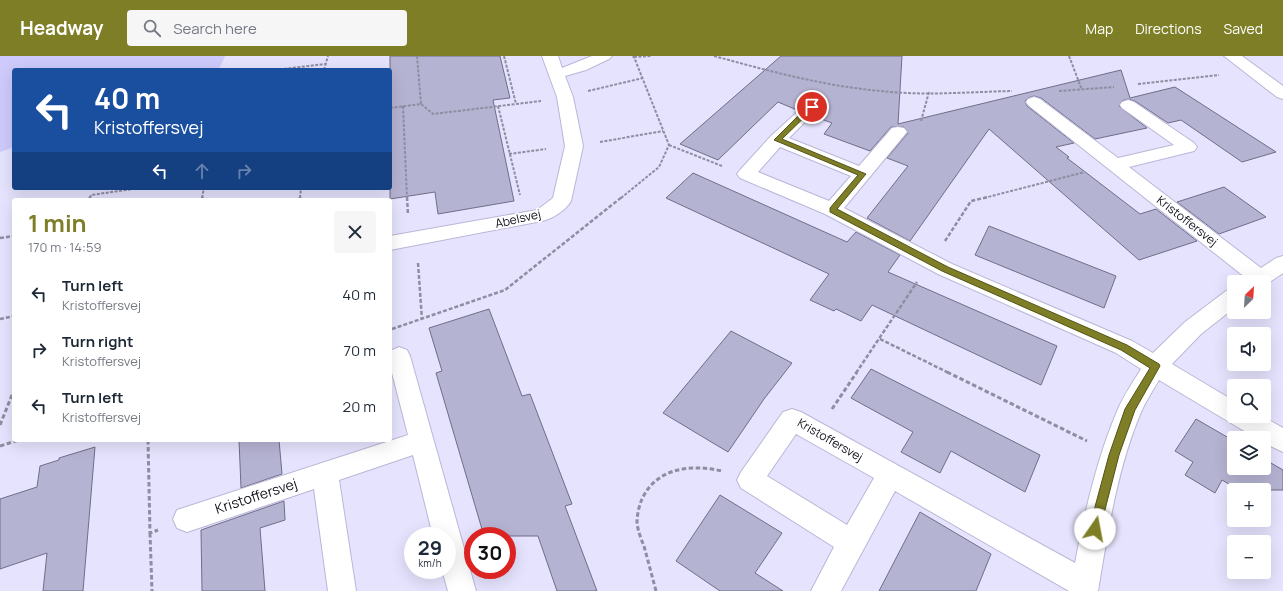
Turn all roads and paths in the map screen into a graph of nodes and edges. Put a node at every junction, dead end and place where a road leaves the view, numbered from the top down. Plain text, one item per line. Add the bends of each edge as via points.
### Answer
1 (328, 56) edge
2 (417, 56) edge
3 (504, 56) edge
4 (550, 56) edge
5 (604, 56) edge
6 (652, 56) edge
7 (714, 56) edge
8 (1069, 56) edge
9 (1232, 56) edge
10 (634, 57) dead end
11 (325, 64) junction
12 (292, 68) edge
13 (324, 68) edge
14 (1251, 71) junction
15 (556, 74) junction
16 (643, 78) dead end
17 (1131, 85) dead end
18 (1116, 86) dead end
19 (1059, 90) dead end
20 (1082, 90) junction
21 (1013, 91) dead end
22 (1283, 94) edge
23 (565, 97) junction
24 (1034, 102) dead end
25 (421, 104) junction
26 (516, 104) junction
27 (1128, 105) dead end
28 (403, 106) junction
29 (498, 106) junction
30 (812, 107) dead end
31 (392, 108) edge
32 (663, 131) dead end
33 (898, 132) dead end
34 (777, 140) junction
35 (669, 145) dead end
36 (574, 146) junction
37 (510, 154) junction
38 (1114, 165) junction
39 (746, 174) junction
40 (863, 174) junction
41 (126, 190) edge
42 (91, 198) edge
43 (832, 210) junction
44 (523, 219) junction
45 (12, 236) edge
46 (0, 238) edge
47 (417, 239) junction
48 (392, 244) edge
49 (1283, 264) edge
50 (1251, 275) edge
51 (1265, 275) edge
52 (1227, 302) edge
53 (12, 316) edge
54 (0, 319) edge
55 (422, 320) dead end
56 (880, 339) dead end
57 (399, 356) dead end
58 (1155, 366) junction
59 (12, 395) edge
60 (1227, 409) edge
61 (1252, 423) edge
62 (0, 425) edge
63 (1283, 441) edge
64 (13, 442) edge
65 (148, 442) edge
66 (422, 442) junction
67 (0, 446) edge
68 (1114, 455) junction
69 (325, 474) junction
70 (890, 474) junction
71 (750, 480) junction
72 (187, 519) joint
73 (150, 533) junction
74 (852, 543) junction
75 (1084, 587) edge
76 (152, 591) edge
77 (342, 591) edge
78 (462, 591) edge
79 (656, 591) edge
80 (825, 591) edge

1 - 11 path
2 - 25 path
3 - 26 path
4 - 15 street, Abelsvej
5 - 15 street
6 - 10 path
7 - 21 path via 777,74 905,93
8 - 20 path
9 - 14 street
11 - 12 path
11 - 13 path
14 - 17 path
14 - 22 street
15 - 23 street, Abelsvej
16 - 23 path
18 - 20 path
19 - 20 path
23 - 26 path
23 - 36 street, Abelsvej
24 - 38 street, Kristoffersvej
25 - 28 path
25 - 29 path via 433,114
26 - 29 path
27 - 38 street via 1188,147
28 - 31 path
28 - 47 path via 407,214 414,221
29 - 37 path
30 - 34 street
32 - 36 path
33 - 40 street
34 - 39 street
34 - 40 street
35 - 39 path
36 - 37 path
36 - 44 street, Abelsvej via 562,201 542,215
37 - 44 path
38 - 50 street, Kristoffersvej
39 - 43 street
40 - 43 street
41 - 42 path via 92,195
43 - 58 street via 945,269 1124,347
44 - 47 street, Abelsvej
45 - 46 path
47 - 48 street, Abelsvej
47 - 55 path
49 - 51 street, Kristoffersvej
52 - 58 street, Kristoffersvej via 1193,328
53 - 54 path
56 - 68 path
57 - 66 street
58 - 60 street
58 - 68 street, Kristoffersvej via 1130,409
59 - 62 path
61 - 63 street
64 - 67 path
65 - 73 path
66 - 69 street, Kristoffersvej
66 - 78 street
68 - 75 street, Kristoffersvej via 1097,516
69 - 72 street, Kristoffersvej
69 - 77 street
70 - 71 street, Kristoffersvej via 792,419
70 - 74 street
70 - 75 street, Kristoffersvej
71 - 74 street
71 - 79 path via 707,466 678,468 656,478 643,494 637,521
72 - 73 path
73 - 76 path
74 - 80 street

